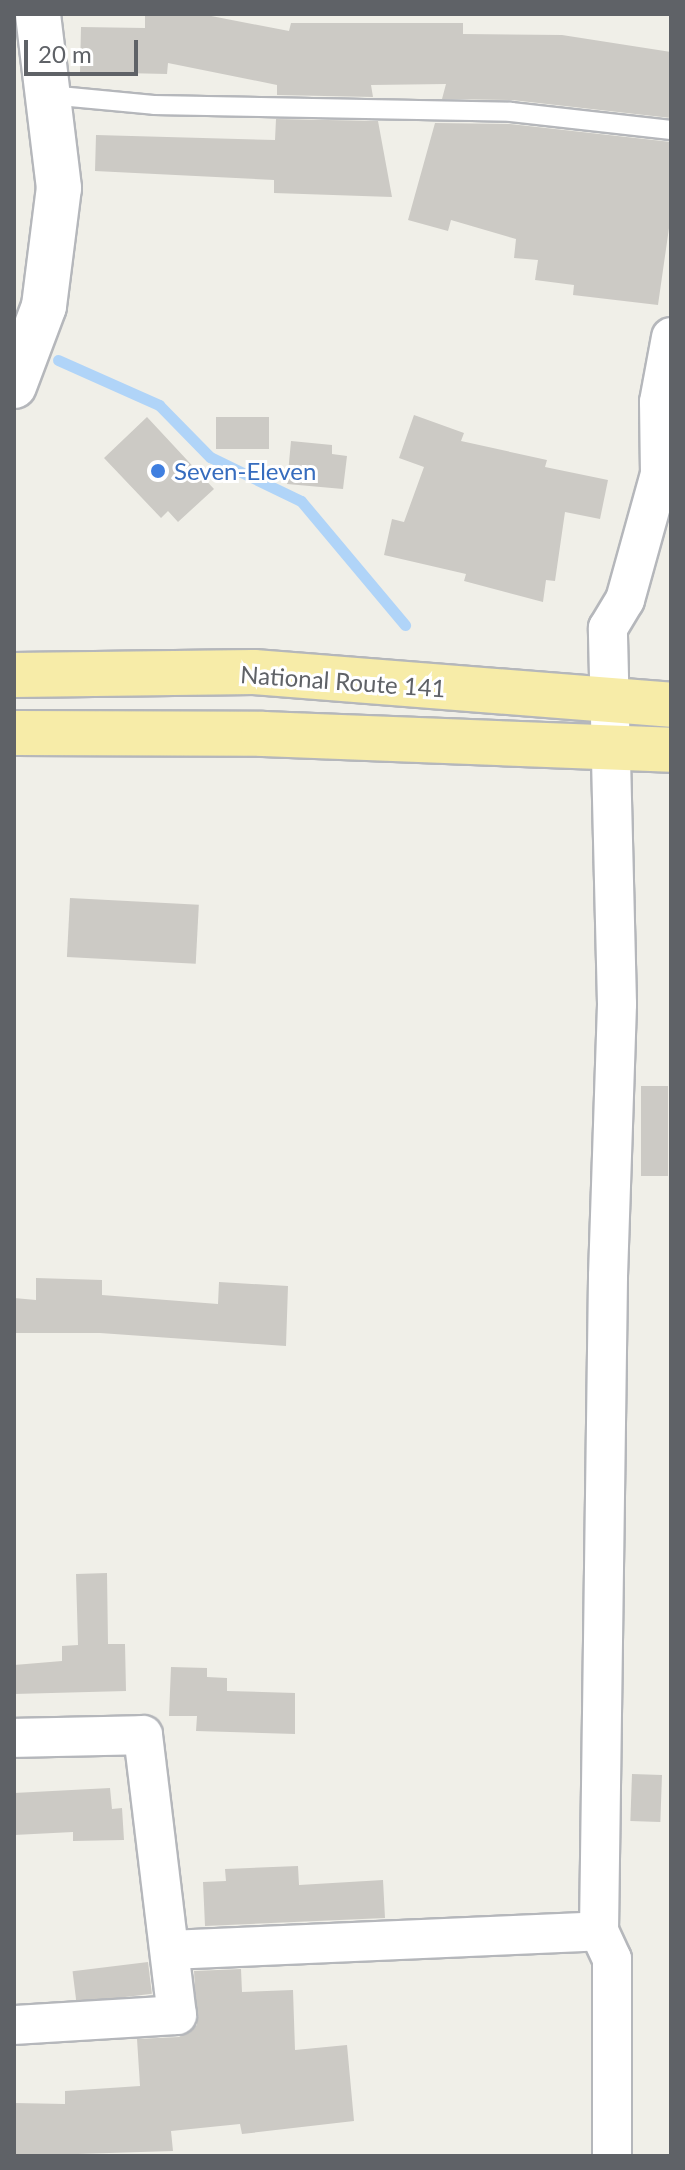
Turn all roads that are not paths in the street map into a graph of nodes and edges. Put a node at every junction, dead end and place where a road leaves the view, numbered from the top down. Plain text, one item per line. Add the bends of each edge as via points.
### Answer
1 (38, 14) edge
2 (49, 95) junction
3 (671, 130) edge
4 (671, 337) edge
5 (14, 386) edge
6 (14, 675) edge
7 (609, 703) junction
8 (671, 705) edge
9 (14, 733) edge
10 (671, 750) edge
11 (609, 751) junction
12 (14, 1738) edge
13 (599, 1931) junction
14 (171, 1950) junction
15 (14, 2025) edge
16 (612, 2156) edge

1 - 2 main road
2 - 3 lane via 169,106 511,112
2 - 5 main road via 59,188 44,306
4 - 7 street via 659,402 660,474 625,600 608,628
6 - 7 highway, National Route 141 via 254,672
7 - 8 highway, National Route 141
7 - 11 street
9 - 11 highway via 263,734
10 - 11 highway
11 - 13 street via 617,1004
12 - 14 street via 143,1735
13 - 14 street
13 - 16 street via 612,1959
14 - 15 street via 177,2015

